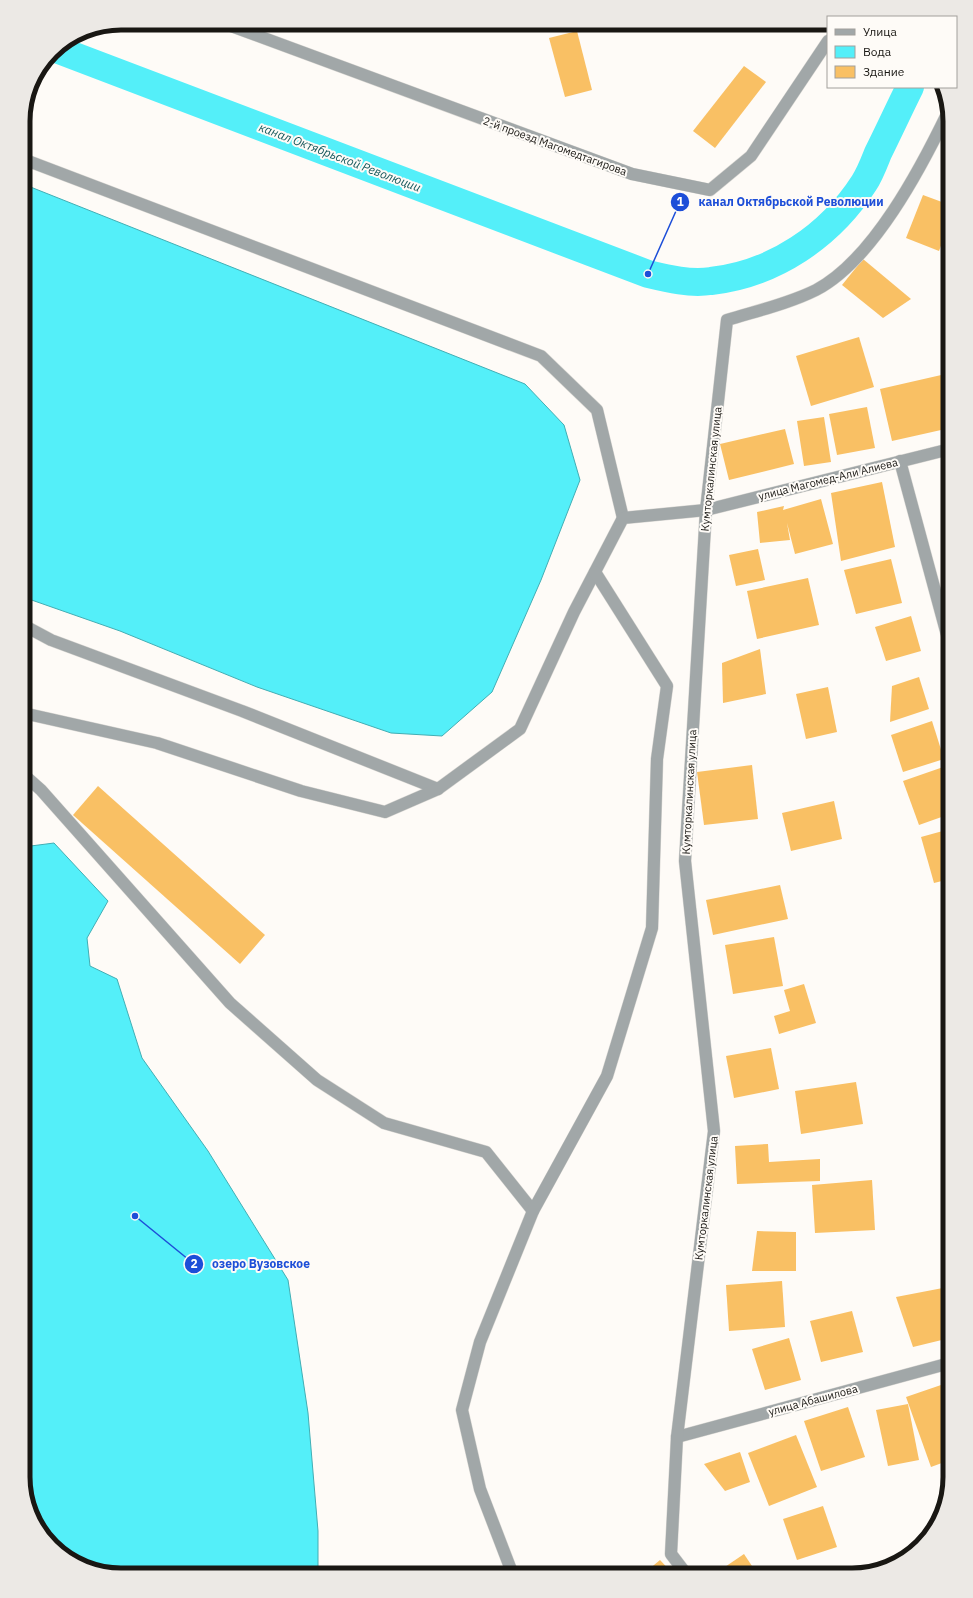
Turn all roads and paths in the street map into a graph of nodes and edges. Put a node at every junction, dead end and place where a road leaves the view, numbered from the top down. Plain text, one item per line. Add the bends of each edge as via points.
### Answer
1 (242, 30) edge
2 (827, 42) edge
3 (943, 122) edge
4 (30, 162) edge
5 (943, 450) edge
6 (900, 461) junction
7 (706, 510) junction
8 (623, 518) junction
9 (595, 572) junction
10 (943, 620) edge
11 (30, 629) edge
12 (30, 715) edge
13 (30, 780) edge
14 (438, 789) junction
15 (533, 1211) junction
16 (943, 1365) edge
17 (677, 1437) junction
18 (510, 1568) edge
19 (682, 1568) edge

1 - 2 street, 2-й проезд Магомедтагирова via 632,174 710,190 751,156
3 - 7 street, Кумторкалинская улица via 929,150 871,242 836,277 798,298 727,320
4 - 8 street via 541,356 597,410
5 - 6 street, улица Магомед-Али Алиева
6 - 7 street, улица Магомед-Али Алиева
6 - 10 street
7 - 8 street, улица Магомед-Али Алиева
7 - 17 street, Кумторкалинская улица via 684,861 714,1131
8 - 9 street
9 - 14 street via 520,729
9 - 15 street via 668,686 657,759 652,928 607,1076
11 - 14 street via 51,640 242,711
12 - 14 street via 157,743 301,791 385,812
13 - 15 street via 230,1003 316,1080 384,1123 486,1152
15 - 18 street via 480,1342 462,1410 480,1490
16 - 17 street, улица Абашилова
17 - 19 street, Кумторкалинская улица via 671,1554

